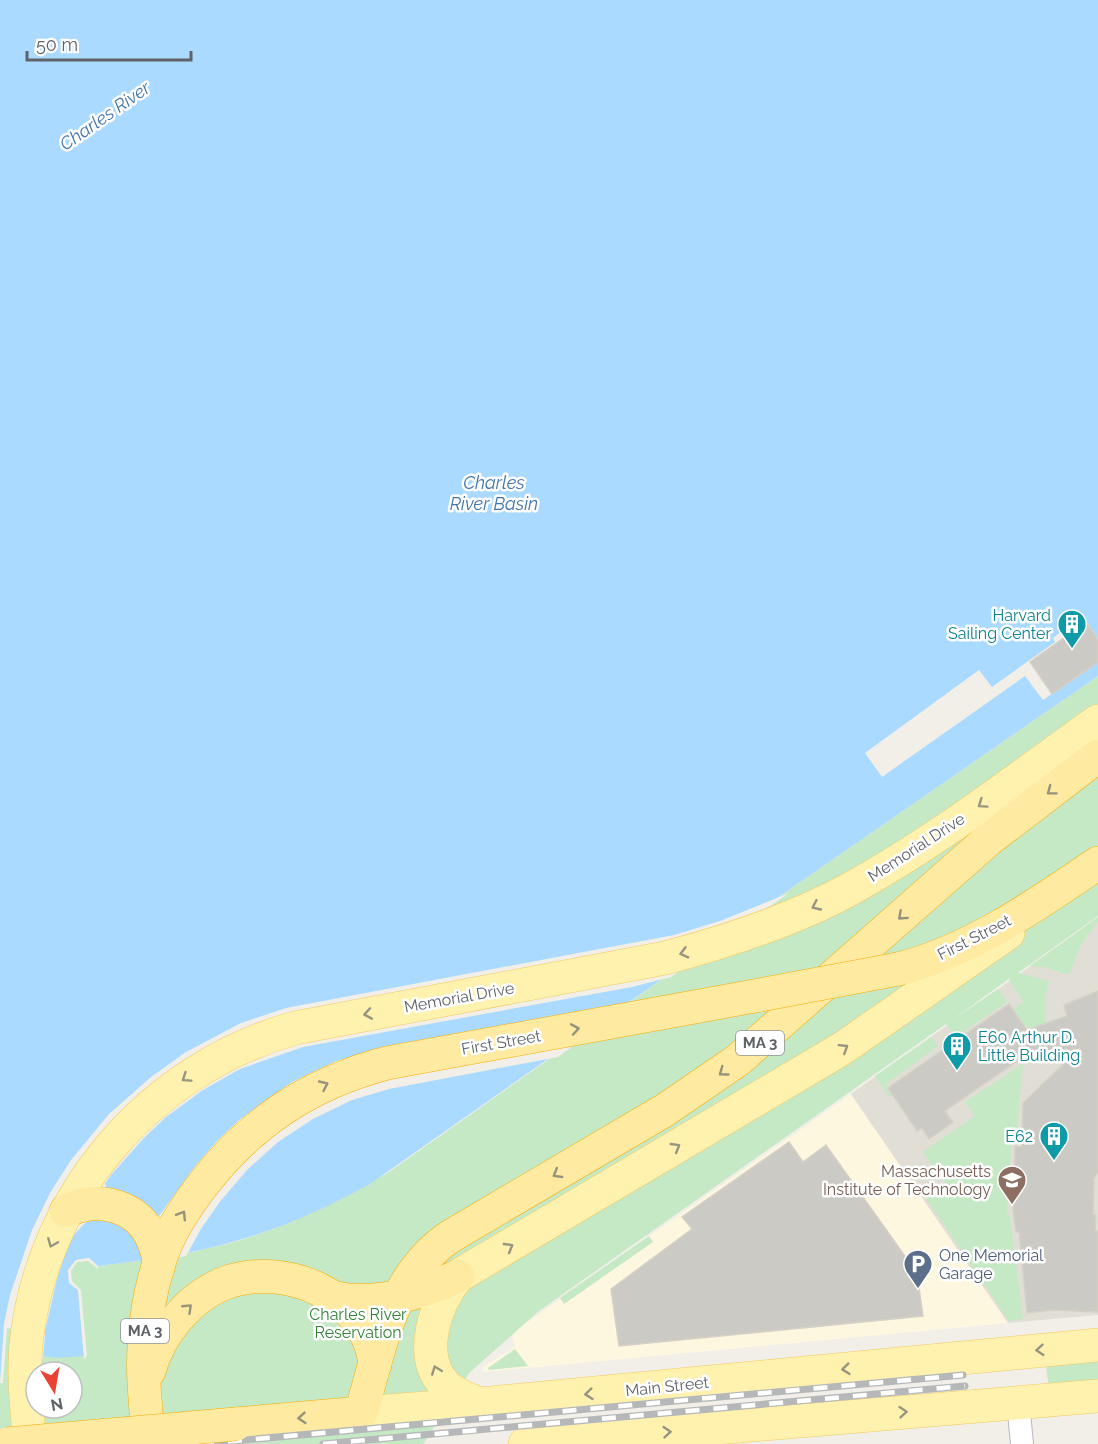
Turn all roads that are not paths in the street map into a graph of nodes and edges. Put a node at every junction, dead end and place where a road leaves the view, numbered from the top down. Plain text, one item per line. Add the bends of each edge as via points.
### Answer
1 (1098, 721) edge
2 (1098, 756) edge
3 (1091, 867) edge
4 (66, 1211) junction
5 (158, 1268) junction
6 (458, 1276) junction
7 (399, 1295) junction
8 (335, 1298) junction
9 (1098, 1345) edge
10 (375, 1364) junction
11 (145, 1396) junction
12 (1098, 1396) edge
13 (1018, 1402) junction
14 (480, 1404) junction
15 (361, 1413) junction
16 (7, 1444) edge
17 (30, 1444) edge
18 (149, 1444) edge
19 (525, 1444) edge
20 (1022, 1444) edge

1 -> 4 main road, Memorial Drive via 875,875 801,913 665,958 314,1024 254,1042 221,1057 186,1078 139,1116 98,1161
2 -> 7 highway, MA 3 via 988,840 738,1060 674,1104 439,1244 416,1267
5 -> 3 highway, First Street / MA 3, bridge via 177,1222 212,1173 256,1128 297,1098 332,1081 387,1063 898,969 937,957 974,939
6 -> 3 main road via 862,1036 989,947
4 - 5 highway via 102,1204 132,1214 151,1234
4 -> 17 main road, Memorial Drive via 33,1303 26,1344
5 - 11 highway, First Street / MA 3 via 144,1335
6 - 7 highway
14 -> 6 main road via 445,1386 432,1355 437,1313
7 - 8 highway via 362,1300
7 - 10 highway, MA 3
8 - 10 highway via 363,1329
11 -> 8 highway via 151,1365 164,1337 195,1302 218,1287 253,1277 282,1278 306,1283
9 -> 14 main road, Main Street
10 - 15 highway, MA 3
11 - 18 highway, First Street / MA 3
12 - 13 main road
19 -> 13 main road
13 - 20 street
14 - 15 main road, Main Street
15 -> 16 highway, Main Street, bridge

